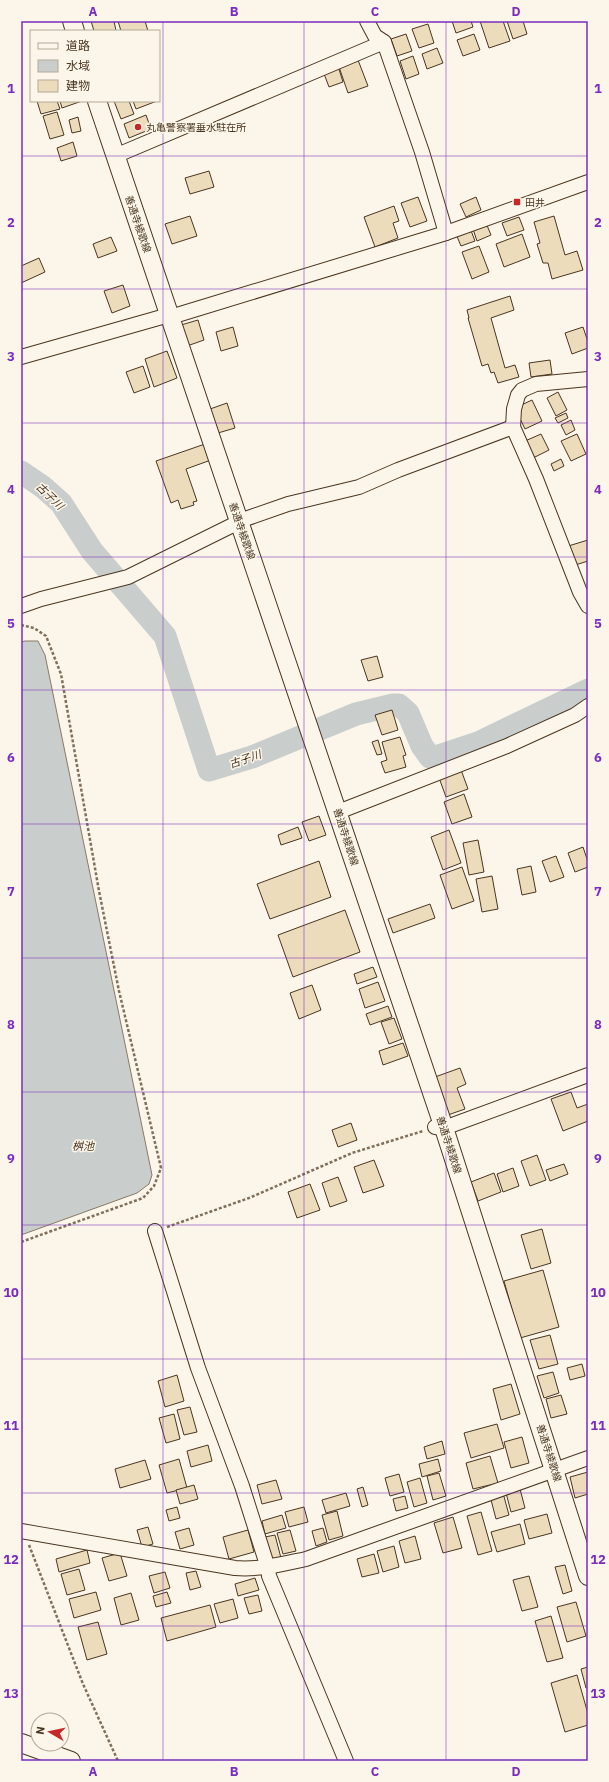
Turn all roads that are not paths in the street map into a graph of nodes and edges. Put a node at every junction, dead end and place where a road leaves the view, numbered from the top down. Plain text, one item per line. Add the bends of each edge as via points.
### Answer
1 (367, 21) edge
2 (384, 42) junction
3 (97, 102) edge
4 (115, 156) junction
5 (588, 182) edge
6 (446, 233) junction
7 (169, 315) junction
8 (21, 357) edge
9 (588, 379) edge
10 (513, 427) junction
11 (238, 522) junction
12 (21, 606) edge
13 (588, 606) edge
14 (588, 706) edge
15 (338, 812) junction
16 (588, 1075) edge
17 (439, 1128) junction
18 (155, 1231) road end
19 (588, 1458) edge
20 (554, 1469) junction
21 (22, 1531) edge
22 (268, 1568) junction
23 (588, 1576) edge
24 (21, 1745) edge
25 (72, 1761) edge
26 (346, 1761) edge

1 - 2 street via 375,36
2 - 4 street
2 - 6 street via 422,152
3 - 4 main road, 善通寺綾歌線
4 - 7 main road, 善通寺綾歌線
5 - 6 street
6 - 7 street
7 - 8 street
7 - 11 main road, 善通寺綾歌線
9 - 10 street via 536,384 522,390 514,409
10 - 11 street via 359,487 288,504
10 - 13 street
11 - 12 street via 128,577
11 - 15 main road, 善通寺綾歌線
14 - 15 street via 575,715 507,746
15 - 17 main road, 善通寺綾歌線
16 - 17 street
17 - 20 main road, 善通寺綾歌線
18 - 22 street via 198,1368 242,1486
19 - 20 street
20 - 22 street via 314,1556
20 - 23 main road, 善通寺綾歌線
21 - 22 street via 235,1568
22 - 26 street via 279,1602
24 - 25 main road

